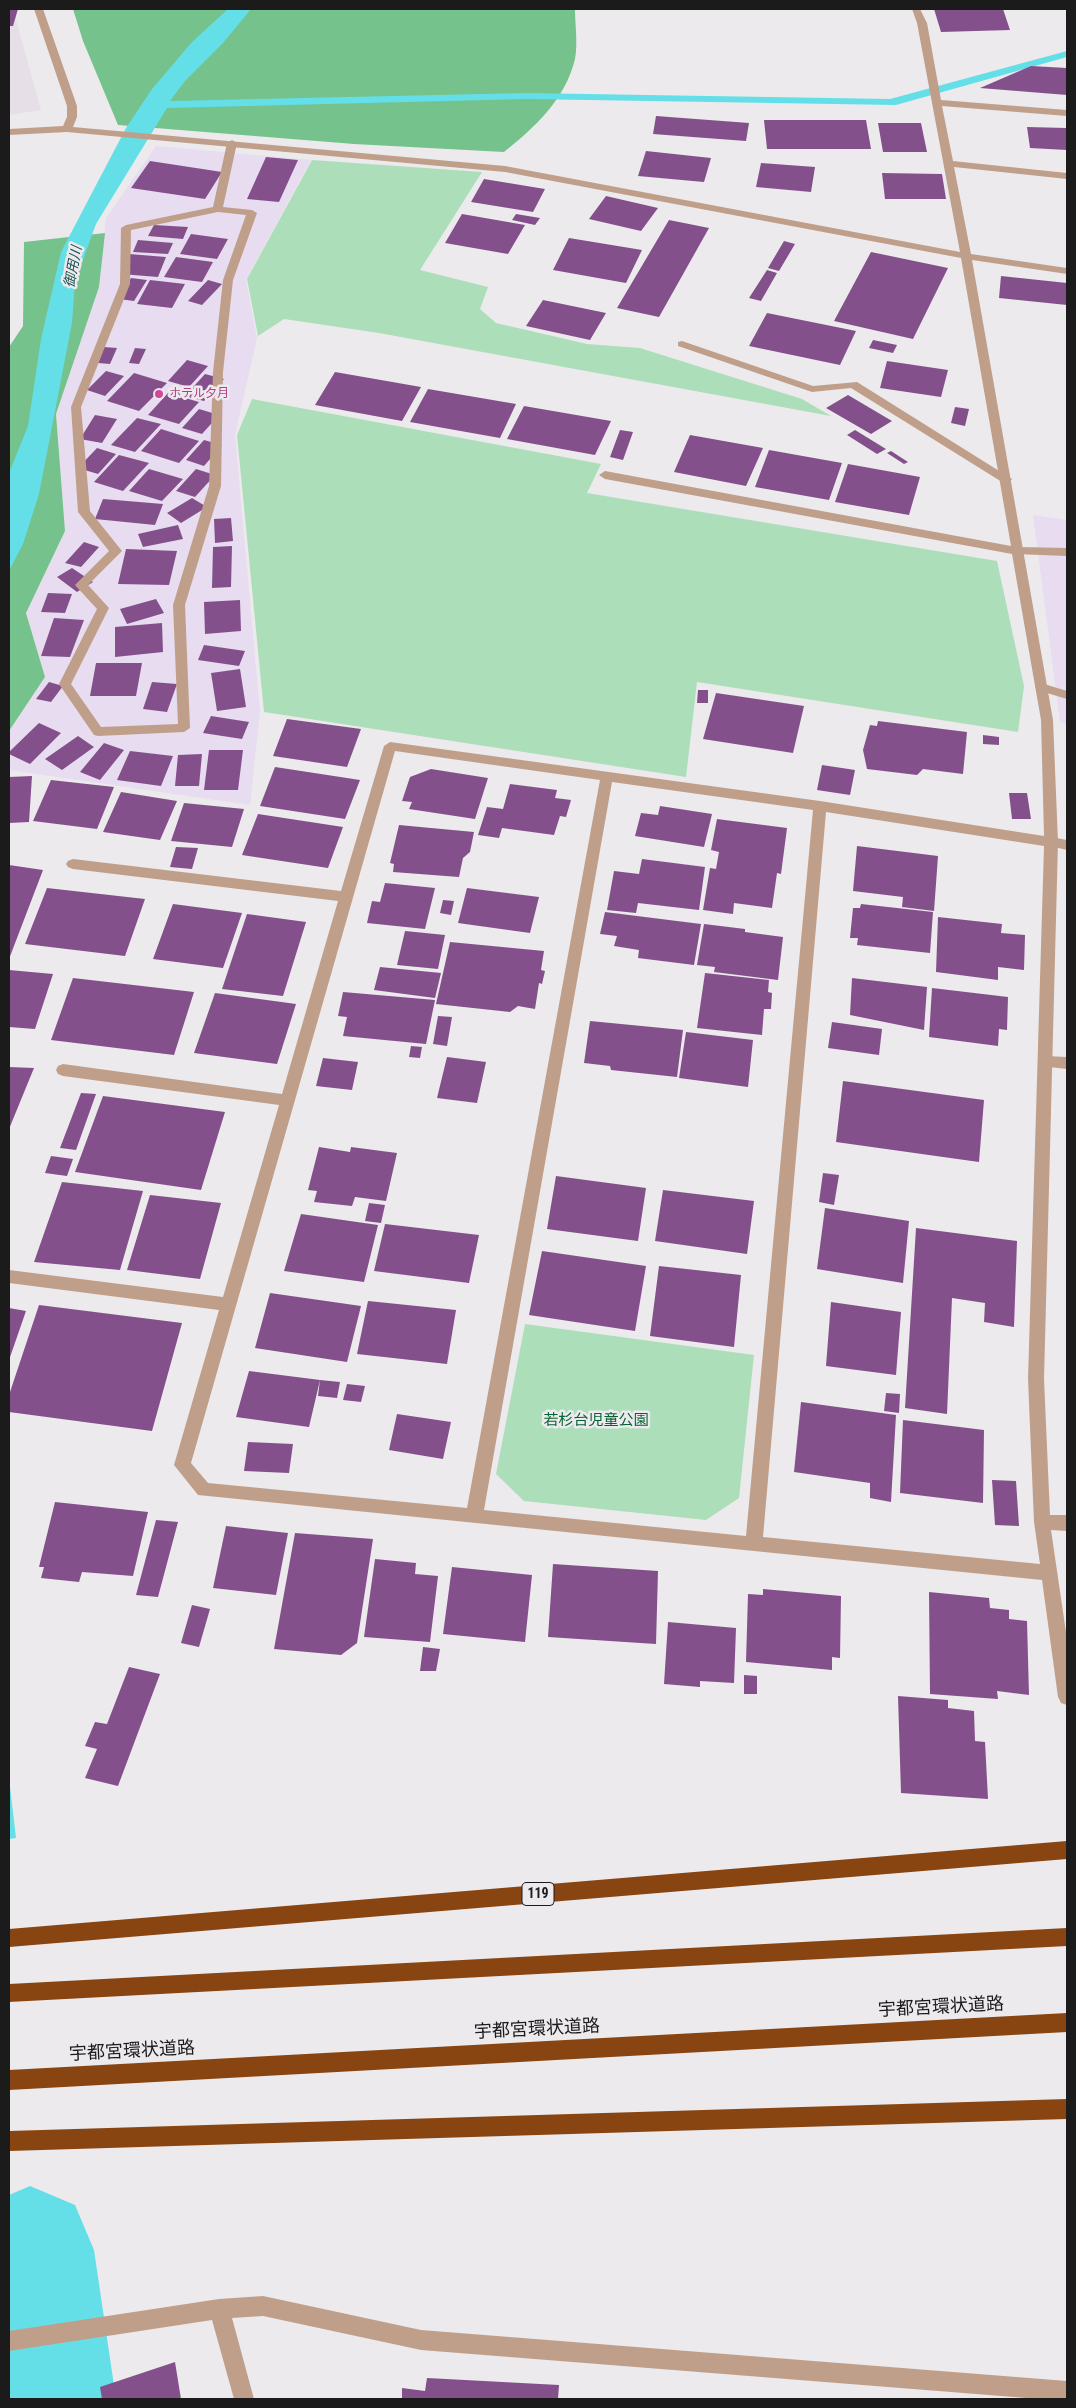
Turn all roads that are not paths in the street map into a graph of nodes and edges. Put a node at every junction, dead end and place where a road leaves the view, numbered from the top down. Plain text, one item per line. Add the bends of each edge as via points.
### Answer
1 (38, 9) edge
2 (916, 9) edge
3 (937, 103) junction
4 (1067, 113) edge
5 (67, 129) junction
6 (9, 132) edge
7 (232, 143) junction
8 (948, 162) junction
9 (1067, 176) edge
10 (218, 209) junction
11 (966, 256) junction
12 (1067, 271) edge
13 (682, 344) dead end
14 (606, 474) dead end
15 (1006, 479) junction
16 (1019, 551) junction
17 (1067, 552) edge
18 (1041, 687) junction
19 (1067, 695) edge
20 (607, 776) junction
21 (820, 806) junction
22 (1051, 842) junction
23 (1067, 845) edge
24 (73, 864) dead end
25 (346, 897) junction
26 (1045, 1062) junction
27 (1067, 1063) edge
28 (63, 1070) dead end
29 (287, 1100) junction
30 (9, 1277) edge
31 (228, 1304) junction
32 (474, 1517) junction
33 (1042, 1522) junction
34 (1067, 1523) edge
35 (754, 1544) junction
36 (1050, 1573) junction
37 (1067, 1697) edge
38 (1067, 1850) edge
39 (1067, 1937) edge
40 (9, 1938) edge
41 (9, 1993) edge
42 (1067, 2022) edge
43 (9, 2080) edge
44 (1067, 2109) edge
45 (9, 2140) edge
46 (219, 2310) junction
47 (9, 2341) edge
48 (1067, 2391) edge
49 (244, 2399) edge

1 - 5 street via 72,106
2 - 3 street via 922,22
3 - 4 street
3 - 8 street
5 - 6 street
5 - 7 street
7 - 10 street
7 - 11 street via 505,169
8 - 9 street
8 - 11 street
10 - 10 street via 252,213 228,280 218,372 215,486 179,605 184,728 98,732 66,684 102,608 81,585 116,551 84,512 76,407 125,284 126,228
11 - 12 street
11 - 15 street
13 - 15 street via 812,389 853,384
14 - 16 street
15 - 16 street
16 - 17 street
16 - 18 street
18 - 19 street
18 - 22 street via 1047,720
20 - 21 street
20 - 25 street via 390,746
20 - 32 street
21 - 22 street
21 - 35 street
22 - 23 street
22 - 26 street
24 - 25 street
25 - 29 street
26 - 27 street
26 - 33 street via 1036,1379
28 - 29 street
29 - 31 street
30 - 31 street
31 - 32 street via 182,1465 204,1490
32 - 35 street
33 - 34 street
33 - 36 street
35 - 36 street
36 - 37 street
38 - 40 highway, 119
39 - 41 highway
42 - 43 highway, 宇都宮環状道路
44 - 45 highway
46 - 47 street
46 - 48 street via 264,2306 421,2340
46 - 49 street

